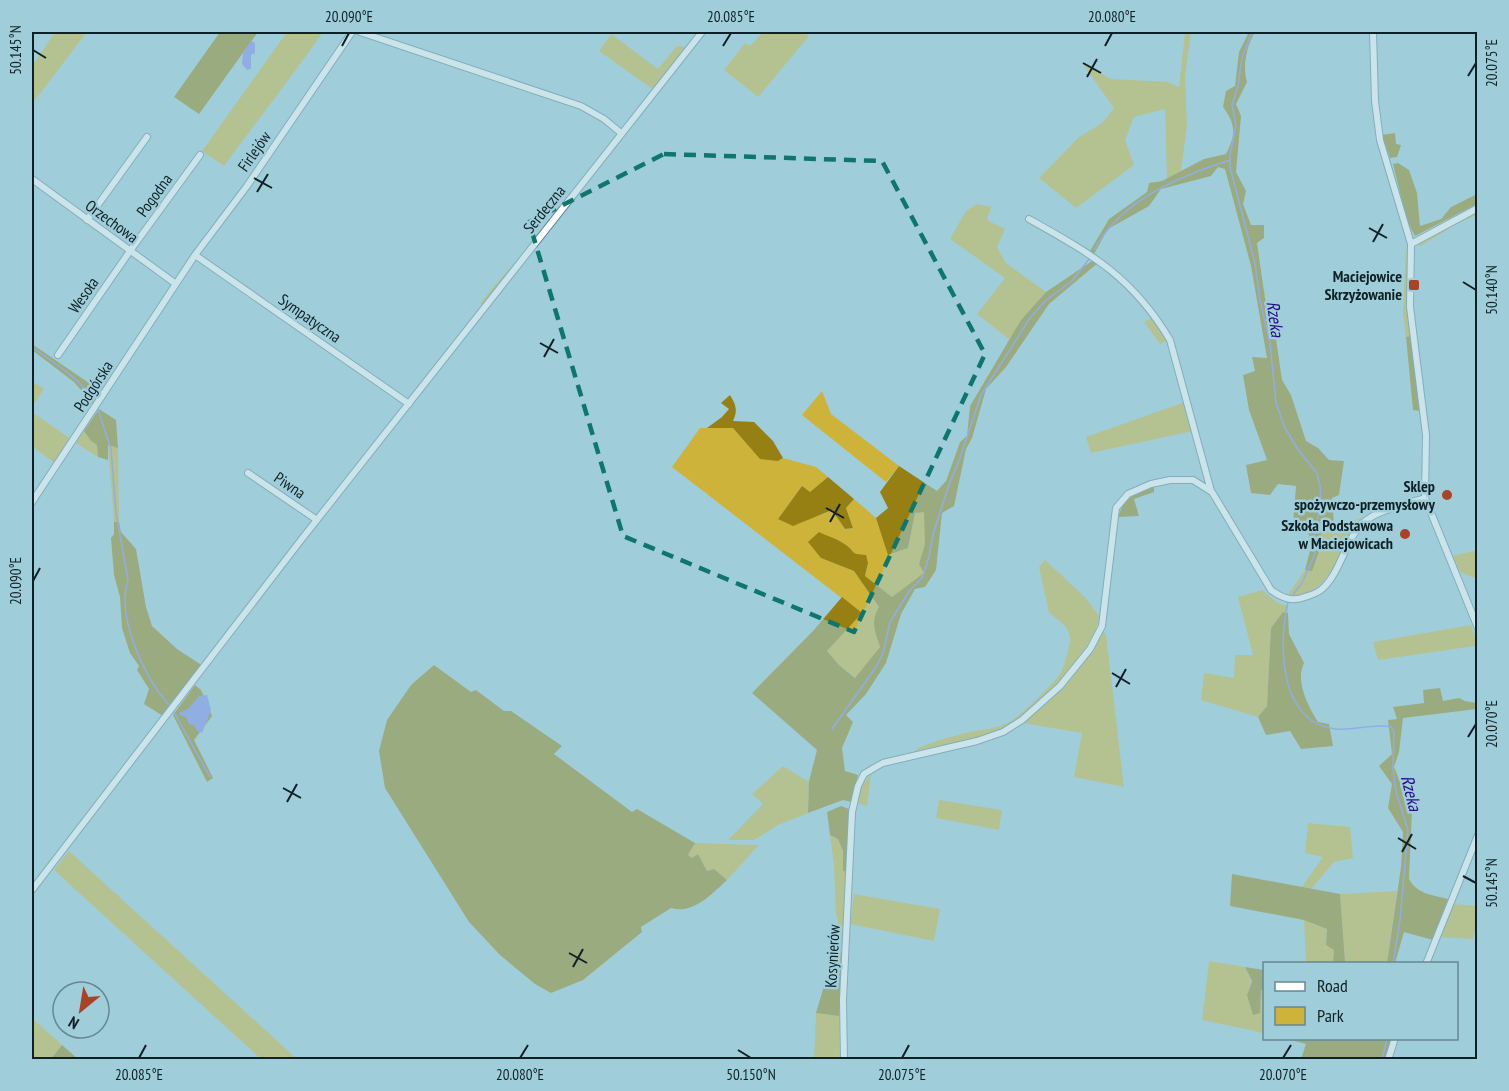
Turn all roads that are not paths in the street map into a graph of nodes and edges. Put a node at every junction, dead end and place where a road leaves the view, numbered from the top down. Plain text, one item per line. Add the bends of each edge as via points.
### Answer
1 (352, 32) edge
2 (360, 32) edge
3 (702, 32) edge
4 (1373, 32) edge
5 (621, 133) junction
6 (147, 137) dead end
7 (200, 155) dead end
8 (32, 179) edge
9 (1478, 208) edge
10 (1029, 219) dead end
11 (87, 220) junction
12 (1412, 244) junction
13 (130, 250) junction
14 (195, 255) junction
15 (177, 284) junction
16 (58, 355) dead end
17 (409, 404) junction
18 (248, 473) dead end
19 (1212, 492) junction
20 (1425, 498) junction
21 (32, 502) edge
22 (317, 520) junction
23 (1478, 628) edge
24 (1478, 835) edge
25 (32, 891) edge
26 (1426, 962) edge
27 (1394, 1040) edge
28 (844, 1059) edge
29 (1388, 1059) edge

1 - 14 street, Firlejów
2 - 5 street via 581,106
3 - 5 street, Serdeczna
4 - 12 street via 1380,140
5 - 17 street, Serdeczna
6 - 11 street
7 - 13 street, Pogodna
8 - 11 street, Orzechowa
9 - 12 street
10 - 19 street via 1115,272 1158,320 1170,340
11 - 13 street, Orzechowa
12 - 20 street via 1410,307 1426,435
13 - 15 street, Orzechowa
13 - 16 street, Wesoła
14 - 15 street, Firlejów
14 - 17 street, Sympatyczna
15 - 21 street, Podgórska
17 - 22 street, Serdeczna
18 - 22 street, Piwna
19 - 20 street via 1271,590 1292,600 1321,591 1367,519
19 - 28 street, Kosynierów via 1193,480 1170,480 1128,494 1116,508 1102,626 1090,649 1060,686 1022,720 977,741 883,763 864,774 854,797 843,1000
20 - 23 street
22 - 25 street, Serdeczna
24 - 26 street
27 - 29 street

